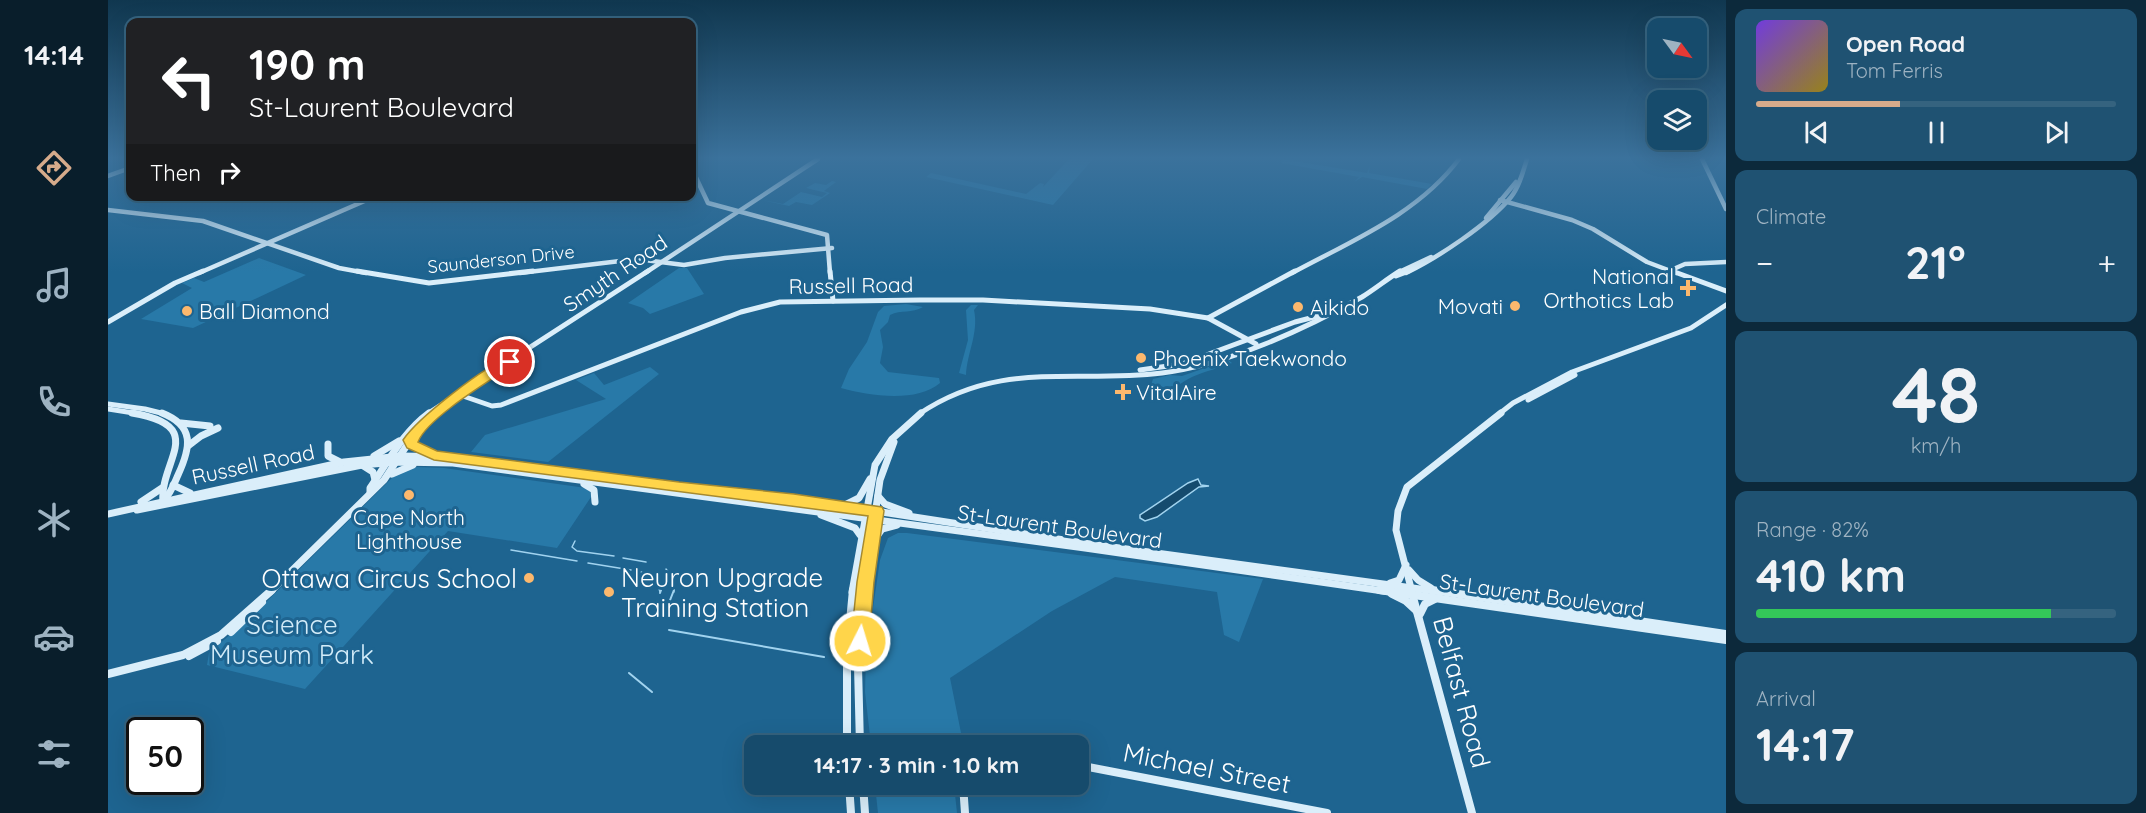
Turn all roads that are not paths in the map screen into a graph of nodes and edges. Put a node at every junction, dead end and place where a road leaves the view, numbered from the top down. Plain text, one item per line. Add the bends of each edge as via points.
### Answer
1 (705, 197) edge
2 (760, 197) edge
3 (1423, 197) edge
4 (1503, 197) edge
5 (1510, 197) edge
6 (1500, 200) junction
7 (365, 201) edge
8 (1507, 202) junction
9 (108, 210) edge
10 (739, 211) junction
11 (1482, 223) junction
12 (267, 244) junction
13 (830, 248) junction
14 (661, 262) junction
15 (1726, 262) edge
16 (1672, 272) junction
17 (1726, 293) edge
18 (833, 301) junction
19 (1726, 305) edge
20 (1322, 315) junction
21 (1208, 318) junction
22 (108, 322) edge
23 (1231, 328) junction
24 (1264, 334) junction
25 (1250, 339) junction
26 (1256, 344) junction
27 (1232, 347) junction
28 (1086, 374) junction
29 (460, 395) junction
30 (108, 404) edge
31 (134, 408) junction
32 (108, 409) edge
33 (127, 412) junction
34 (182, 423) junction
35 (210, 426) dead end
36 (218, 428) dead end
37 (402, 439) junction
38 (895, 439) junction
39 (410, 440) junction
40 (328, 444) dead end
41 (188, 446) junction
42 (434, 455) junction
43 (368, 458) junction
44 (395, 459) junction
45 (344, 462) junction
46 (422, 462) junction
47 (362, 465) junction
48 (319, 470) junction
49 (873, 473) junction
50 (287, 476) junction
51 (388, 476) junction
52 (566, 479) junction
53 (375, 480) junction
54 (173, 485) junction
55 (164, 486) junction
56 (370, 492) junction
57 (194, 494) junction
58 (878, 496) junction
59 (596, 502) dead end
60 (163, 503) junction
61 (843, 506) junction
62 (806, 510) junction
63 (122, 512) junction
64 (108, 514) edge
65 (865, 514) junction
66 (875, 515) junction
67 (937, 520) junction
68 (913, 524) junction
69 (860, 535) junction
70 (1088, 546) junction
71 (869, 548) junction
72 (1406, 565) junction
73 (1385, 587) junction
74 (1414, 591) junction
75 (1446, 593) junction
76 (1437, 598) junction
77 (1420, 615) junction
78 (1726, 634) edge
79 (1726, 640) edge
80 (108, 674) edge
81 (847, 735) edge
82 (860, 735) edge
83 (1089, 767) edge
84 (850, 795) edge
85 (864, 795) edge
86 (964, 795) edge
87 (851, 813) edge
88 (865, 813) edge
89 (965, 813) edge
90 (1327, 813) edge
91 (1472, 813) edge

1 - 10 main road via 708,203
2 - 10 main road, Smyth Road
3 - 21 main road via 1398,216
4 - 6 main road
5 - 8 main road
6 - 8 main road
6 - 11 main road
7 - 12 main road
8 - 11 main road
8 - 16 main road via 1582,224 1637,258
9 - 12 main road, Saunderson Drive via 203,221
10 - 13 main road via 823,232
10 - 14 main road, Smyth Road
11 - 20 main road via 1412,271
12 - 14 main road, Saunderson Drive via 345,269 429,283 618,261
12 - 22 main road via 175,283
13 - 14 main road, Saunderson Drive via 684,266
13 - 18 main road
14 - 29 main road, Smyth Road
15 - 16 main road
16 - 17 main road
18 - 21 main road, Russell Road via 1035,302 1172,310
18 - 29 main road, Russell Road via 780,302 753,308 501,405 492,406
19 - 72 main road, Belfast Road via 1691,328 1585,368 1498,414 1407,487 1395,517
20 - 24 main road
20 - 26 main road
21 - 23 main road, Russell Road
23 - 24 main road
23 - 25 main road, Russell Road
23 - 27 main road via 1239,338
24 - 25 main road
25 - 26 main road, Russell Road
25 - 27 main road
26 - 28 main road via 1184,369
27 - 28 main road via 1169,367
28 - 38 main road via 1021,377 960,391 925,409
29 - 37 main road, Smyth Road via 437,406
29 - 39 main road, Smyth Road
30 - 31 main road
31 - 33 main road
31 - 34 main road via 164,413
32 - 33 main road
33 - 55 main road via 156,418 174,433 176,456
34 - 35 main road
34 - 41 main road
36 - 41 main road
37 - 43 main road
37 - 44 main road, Smyth Road
38 - 49 main road via 881,453
38 - 58 main road
39 - 42 main road via 417,448
39 - 44 main road, Smyth Road
40 - 45 main road via 329,458
41 - 54 main road
42 - 44 main road, St-Laurent Boulevard
42 - 61 main road, St-Laurent Boulevard
43 - 44 main road, Russell Road
43 - 45 main road, Russell Road
44 - 46 main road, St-Laurent Boulevard
44 - 47 main road, Russell Road
44 - 51 main road
44 - 53 main road
45 - 48 main road, Russell Road
46 - 51 main road
46 - 52 main road, St-Laurent Boulevard
47 - 48 main road, Russell Road
47 - 53 main road via 373,472
48 - 50 main road, Russell Road
49 - 61 main road via 859,498
49 - 65 main road
50 - 57 main road, Russell Road
50 - 60 main road, Russell Road
51 - 56 main road
52 - 59 main road via 593,489
52 - 62 main road, St-Laurent Boulevard
53 - 56 main road
54 - 57 main road
54 - 60 main road
55 - 60 main road
55 - 63 main road
56 - 80 main road via 264,597 212,640 183,655
57 - 60 main road, Russell Road
58 - 66 main road
58 - 67 main road via 885,504
60 - 63 main road, Russell Road
61 - 65 main road, St-Laurent Boulevard
62 - 65 main road, St-Laurent Boulevard
62 - 69 main road via 849,525
63 - 64 main road, Russell Road
65 - 66 main road, St-Laurent Boulevard
65 - 69 main road
66 - 67 main road, St-Laurent Boulevard
66 - 68 main road, St-Laurent Boulevard
66 - 71 main road
67 - 70 main road, St-Laurent Boulevard
68 - 70 main road, St-Laurent Boulevard
68 - 71 main road via 884,528
69 - 81 main road via 848,634
70 - 73 main road, St-Laurent Boulevard
71 - 82 main road via 858,666
72 - 73 main road via 1399,580
72 - 74 main road, Belfast Road
72 - 75 main road via 1420,582
73 - 74 main road, St-Laurent Boulevard
73 - 77 main road
74 - 75 main road, St-Laurent Boulevard
74 - 76 main road, St-Laurent Boulevard
74 - 77 main road, Belfast Road
75 - 78 main road, St-Laurent Boulevard
76 - 77 main road via 1426,602
76 - 79 main road, St-Laurent Boulevard
77 - 91 main road, Belfast Road
83 - 90 main road, Michael Street
84 - 87 main road
85 - 88 main road
86 - 89 main road

